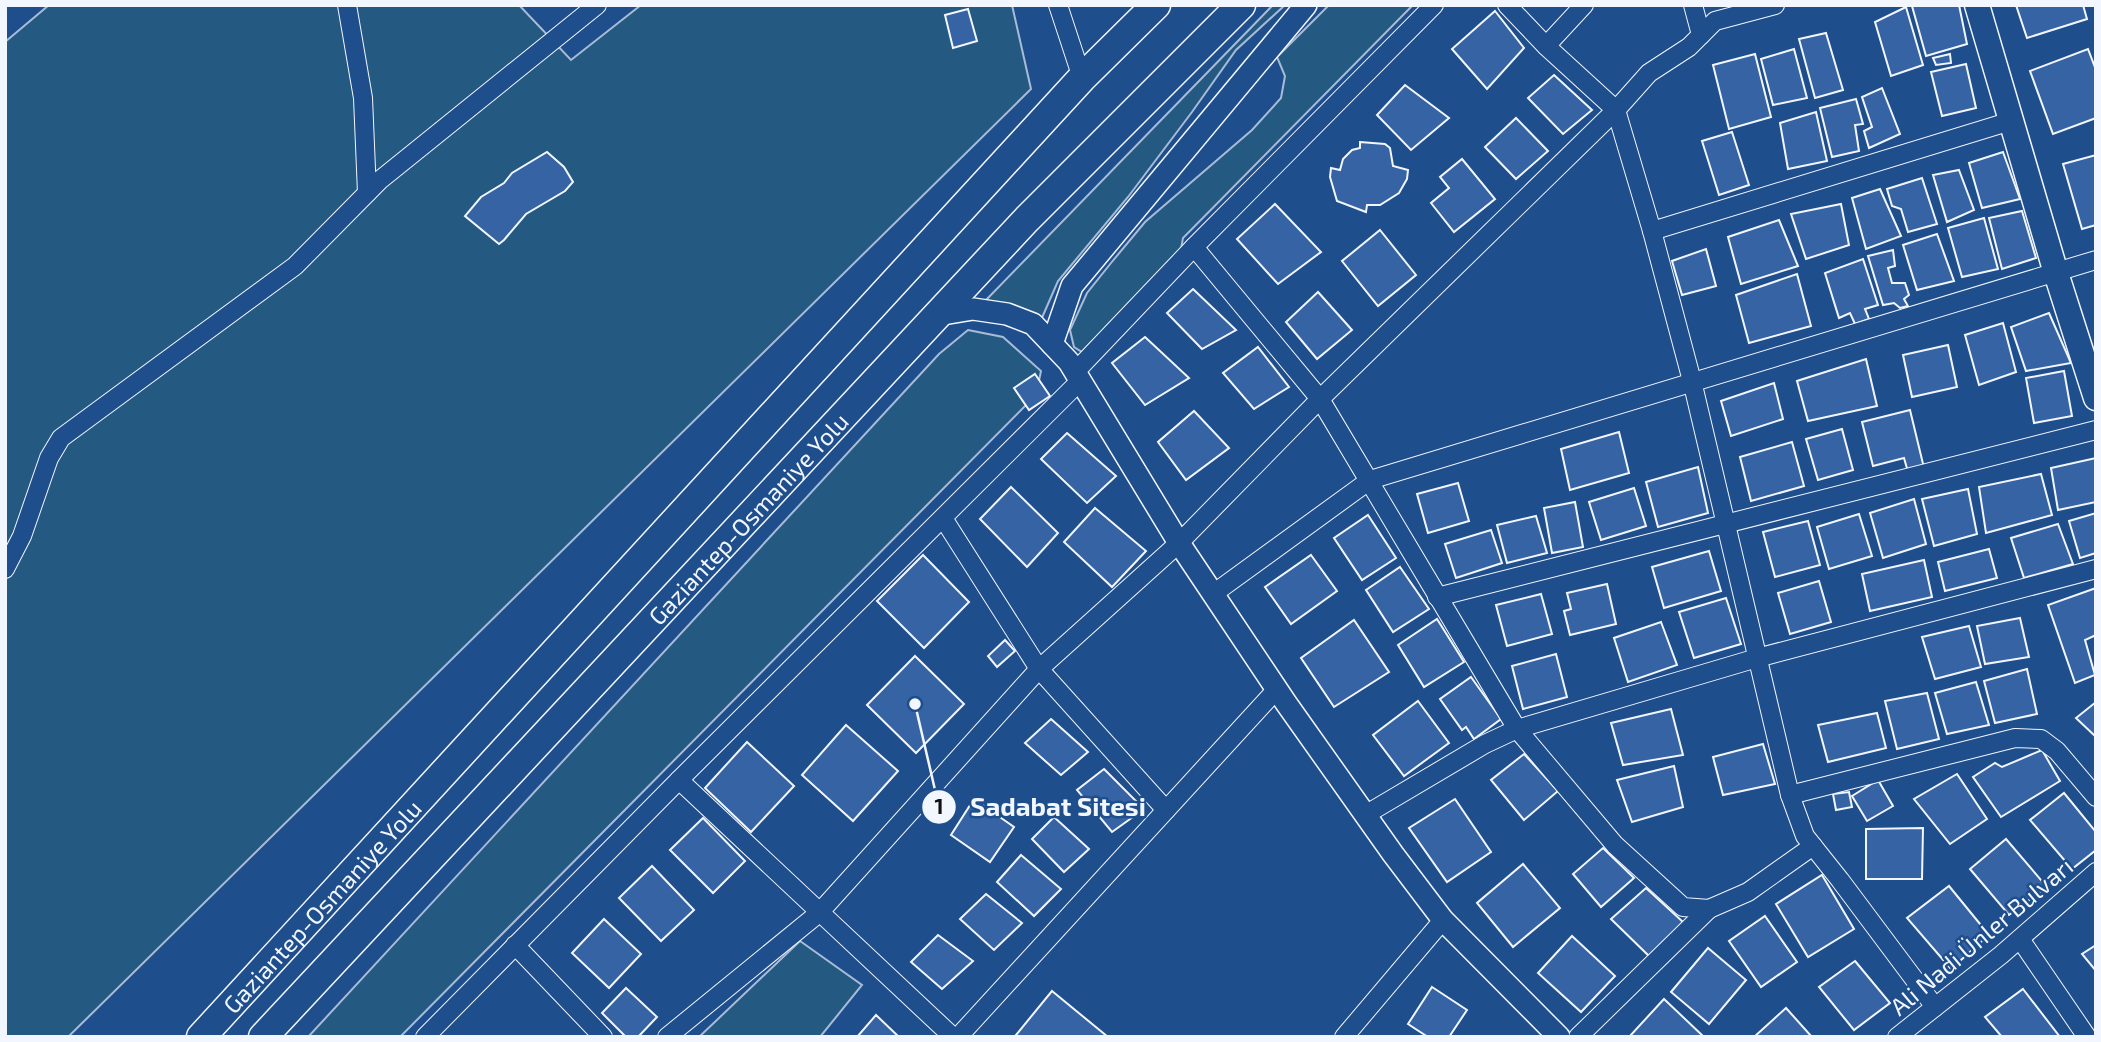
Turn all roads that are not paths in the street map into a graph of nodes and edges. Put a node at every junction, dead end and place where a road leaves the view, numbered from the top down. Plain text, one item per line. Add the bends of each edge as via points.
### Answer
1 (347, 5) edge
2 (597, 5) edge
3 (1058, 5) edge
4 (1156, 5) edge
5 (1241, 5) edge
6 (1306, 5) edge
7 (1434, 5) edge
8 (1507, 5) edge
9 (1584, 5) edge
10 (1693, 5) edge
11 (1774, 5) edge
12 (1977, 5) edge
13 (1701, 35) junction
14 (1546, 46) junction
15 (1082, 78) junction
16 (1616, 110) junction
17 (2011, 121) junction
18 (367, 193) junction
19 (1652, 231) junction
20 (1194, 247) junction
21 (2096, 260) edge
22 (2056, 273) junction
23 (937, 315) junction
24 (1052, 344) junction
25 (1078, 377) junction
26 (1692, 382) junction
27 (2096, 398) edge
28 (1320, 399) junction
29 (2096, 430) edge
30 (1370, 480) junction
31 (943, 518) junction
32 (1727, 524) junction
33 (1179, 543) junction
34 (5, 569) edge
35 (2096, 569) edge
36 (1213, 594) junction
37 (1437, 597) junction
38 (1758, 658) junction
39 (1039, 669) junction
40 (1277, 689) junction
41 (1517, 729) junction
42 (679, 780) junction
43 (1790, 795) junction
44 (2096, 797) edge
45 (1166, 810) junction
46 (1365, 815) junction
47 (1813, 846) junction
48 (2096, 872) edge
49 (1709, 909) junction
50 (819, 913) junction
51 (1443, 920) junction
52 (2020, 939) junction
53 (515, 946) junction
54 (1935, 1007) junction
55 (201, 1037) edge
56 (263, 1037) edge
57 (425, 1037) edge
58 (603, 1037) edge
59 (667, 1037) edge
60 (955, 1037) edge
61 (1344, 1037) edge
62 (1559, 1037) edge
63 (1578, 1037) edge
64 (1897, 1037) edge
65 (2087, 1037) edge

1 - 18 street via 362,98
2 - 18 street
3 - 15 street
4 - 15 highway, Gaziantep-Osmaniye Yolu
5 - 23 highway, Gaziantep-Osmaniye Yolu
6 - 24 street via 1072,286
7 - 20 street
8 - 14 street
9 - 14 street
10 - 13 street
11 - 13 street via 1715,21
12 - 17 main road
13 - 16 street via 1649,73
14 - 16 street
15 - 55 highway, Gaziantep-Osmaniye Yolu
16 - 19 street
16 - 28 street
17 - 19 street
17 - 22 main road
18 - 34 street via 295,266 61,438
19 - 26 street
20 - 25 street
20 - 28 street
21 - 22 street
22 - 26 street
22 - 27 main road
23 - 24 street via 973,309 1007,314 1033,324
23 - 56 highway, Gaziantep-Osmaniye Yolu
24 - 25 street
25 - 31 street
25 - 33 street
26 - 30 street
26 - 32 street
28 - 30 street
28 - 33 street
29 - 32 street
30 - 36 street
30 - 37 street
31 - 39 street
31 - 42 street
32 - 37 street
32 - 38 street
33 - 36 street
33 - 39 street
35 - 38 street
36 - 40 street
37 - 41 street
38 - 41 street
38 - 43 street
39 - 45 street
39 - 50 street
40 - 45 street
40 - 46 street
41 - 46 street
41 - 49 street via 1615,845 1684,906
42 - 50 street
42 - 53 street
43 - 44 street via 2015,738 2041,739
43 - 47 street
45 - 60 street
46 - 51 street
47 - 49 street via 1748,892
47 - 54 street
48 - 52 street, Ali Nadi Ünler Bulvarı
49 - 63 street
50 - 59 street
50 - 60 street
51 - 61 street
51 - 62 street
52 - 54 street, Ali Nadi Ünler Bulvarı
52 - 65 street
53 - 57 street
53 - 58 street
54 - 64 street, Ali Nadi Ünler Bulvarı

